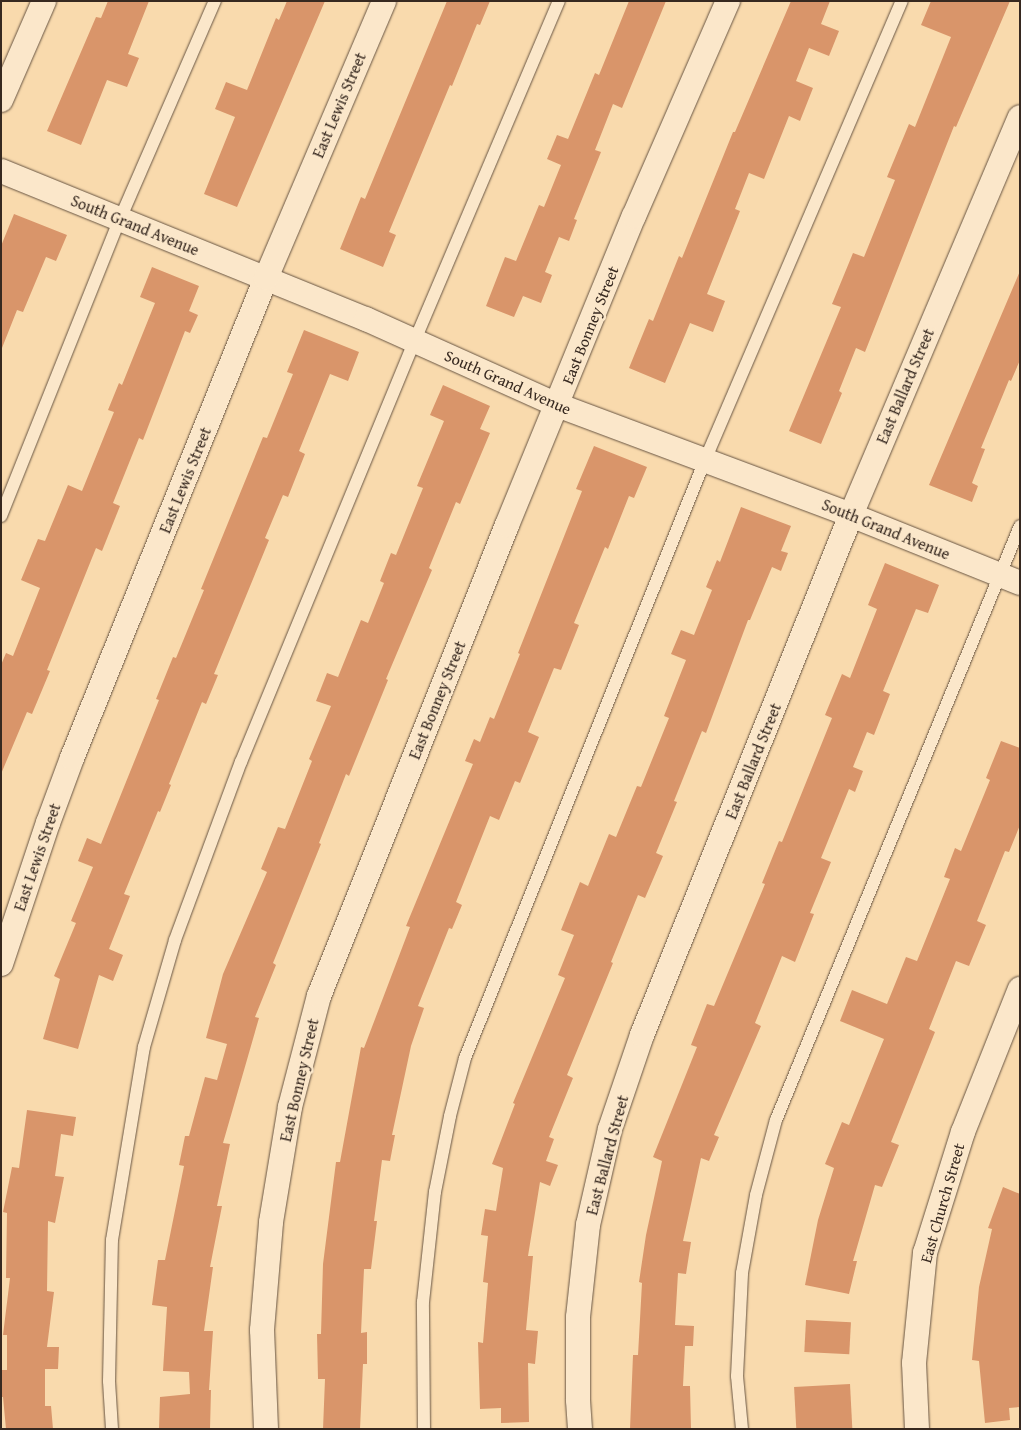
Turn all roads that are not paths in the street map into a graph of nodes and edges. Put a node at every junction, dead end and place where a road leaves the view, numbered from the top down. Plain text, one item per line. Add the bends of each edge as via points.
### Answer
1 (44, 1) edge
2 (215, 1) edge
3 (384, 1) edge
4 (559, 1) edge
5 (728, 1) edge
6 (902, 1) edge
7 (1, 100) edge
8 (1020, 117) edge
9 (1, 170) edge
10 (120, 219) junction
11 (266, 278) junction
12 (415, 340) junction
13 (558, 405) junction
14 (705, 460) junction
15 (851, 515) junction
16 (1, 516) edge
17 (1020, 526) edge
18 (1010, 579) edge
19 (1, 964) edge
20 (1020, 989) edge
21 (112, 1429) edge
22 (266, 1429) edge
23 (424, 1429) edge
24 (580, 1429) edge
25 (742, 1429) edge
26 (917, 1429) edge

1 - 7 street
2 - 10 lane
3 - 11 street, East Lewis Street
4 - 12 lane
5 - 13 street, East Bonney Street via 634,216
6 - 14 lane
8 - 15 street, East Ballard Street
9 - 10 street, South Grand Avenue
10 - 11 street, South Grand Avenue
10 - 16 lane
11 - 12 street, South Grand Avenue
11 - 19 street, East Lewis Street via 72,758
12 - 13 street, South Grand Avenue
12 - 21 lane via 241,762 175,940 144,1047 112,1240 109,1382
13 - 14 street, South Grand Avenue
13 - 22 street, East Bonney Street via 319,996 290,1107 271,1222 262,1330
14 - 15 street, South Grand Avenue
14 - 23 lane via 465,1058 435,1192 423,1302
15 - 18 street, South Grand Avenue
15 - 24 street, East Ballard Street via 642,1035 610,1129 588,1225 578,1317
17 - 18 lane
18 - 25 lane via 776,1120 756,1195 742,1274 737,1376
20 - 26 street, East Church Street via 963,1132 925,1253 914,1363

